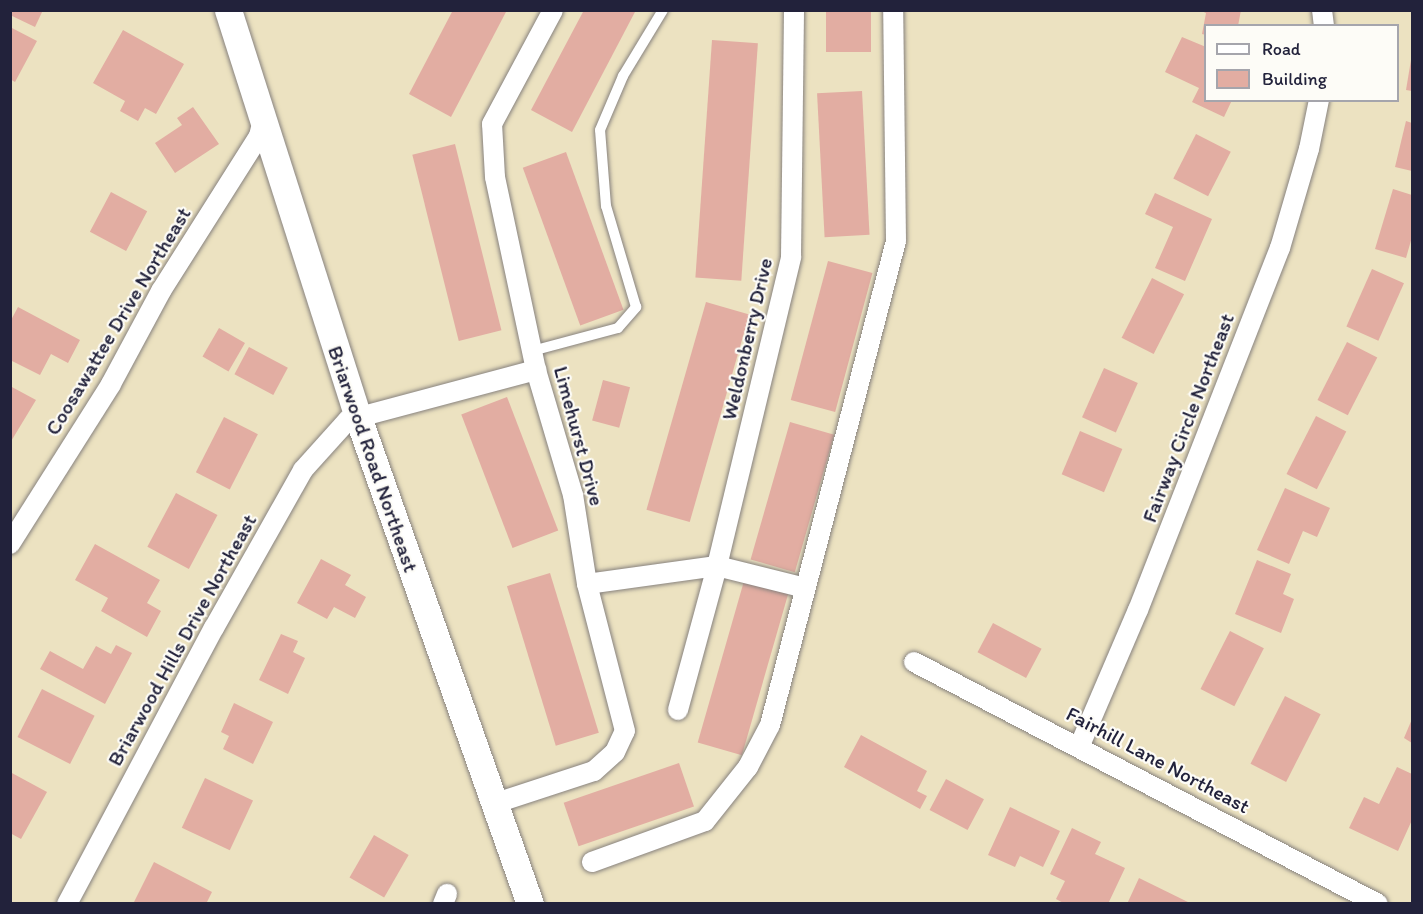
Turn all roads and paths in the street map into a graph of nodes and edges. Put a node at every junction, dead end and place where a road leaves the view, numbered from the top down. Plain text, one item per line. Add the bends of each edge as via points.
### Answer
1 (228, 10) edge
2 (554, 10) edge
3 (663, 10) edge
4 (794, 10) edge
5 (893, 10) edge
6 (1319, 102) edge
7 (263, 120) junction
8 (534, 361) junction
9 (359, 420) junction
10 (10, 544) edge
11 (717, 566) junction
12 (586, 584) junction
13 (805, 588) junction
14 (914, 662) dead end
15 (678, 710) dead end
16 (1080, 745) junction
17 (493, 804) junction
18 (592, 862) dead end
19 (67, 903) edge
20 (530, 903) edge
21 (1378, 903) edge

1 - 7 street, Briarwood Road Northeast
2 - 8 street, Limehurst Drive via 492,124 495,177
3 - 8 lane via 623,76 600,130 606,206 636,307 618,328
4 - 11 street, Weldonberry Drive via 791,257
5 - 13 street via 896,241
6 - 16 street, Fairway Circle Northeast via 1280,248 1138,610
7 - 9 street, Briarwood Road Northeast
7 - 10 street, Coosawattee Drive Northeast via 259,136
8 - 9 street, Briarwood Hills Drive Northeast
8 - 12 street, Limehurst Drive via 573,495
9 - 17 street, Briarwood Road Northeast
9 - 19 street, Briarwood Hills Drive Northeast via 348,420 303,470
11 - 12 street
11 - 13 street
11 - 15 street, Weldonberry Drive
12 - 17 street, Limehurst Drive via 625,732 615,752 594,771
13 - 18 street via 770,725 748,767 705,821
14 - 16 street, Fairhill Lane Northeast
16 - 21 street, Fairhill Lane Northeast
17 - 20 street, Briarwood Road Northeast

